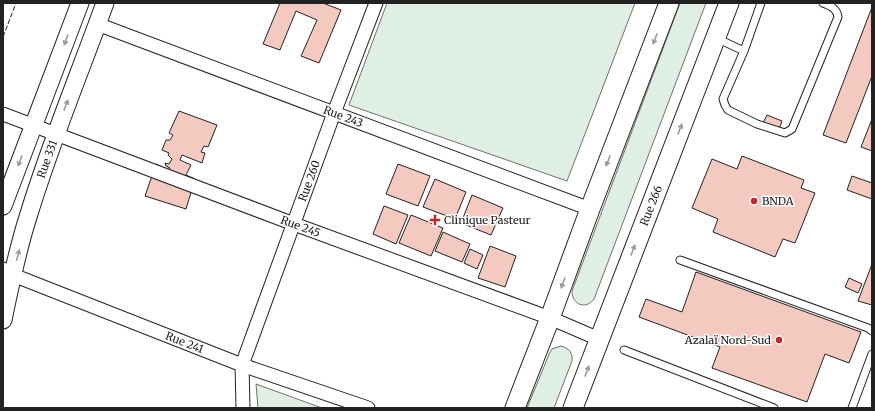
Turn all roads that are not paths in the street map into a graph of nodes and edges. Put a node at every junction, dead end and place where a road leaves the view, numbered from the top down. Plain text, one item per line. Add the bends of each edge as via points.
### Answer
1 (80, 3) edge
2 (105, 3) edge
3 (376, 3) edge
4 (669, 3) edge
5 (729, 3) edge
6 (761, 3) edge
7 (823, 3) edge
8 (97, 24) junction
9 (716, 37) junction
10 (744, 50) junction
11 (3, 114) edge
12 (334, 114) junction
13 (34, 126) junction
14 (55, 134) junction
15 (3, 206) edge
16 (590, 209) junction
17 (294, 224) junction
18 (680, 260) dead end
19 (8, 272) edge
20 (550, 318) junction
21 (3, 320) edge
22 (872, 331) edge
23 (599, 339) junction
24 (624, 350) dead end
25 (872, 354) edge
26 (242, 365) junction
27 (243, 408) edge
28 (368, 408) edge
29 (515, 408) edge
30 (573, 408) edge
31 (774, 408) edge
32 (852, 408) edge

1 -> 13 street, Rue 331
2 - 8 street, Rue 331
3 - 12 street, Rue 260
4 -> 16 main road
5 - 9 main road, Rue 266
6 - 10 lane
7 - 10 lane via 833,7 838,17 792,129 785,133 757,124 728,110 725,105 723,99
8 - 12 street, Rue 243
14 -> 8 street, Rue 331
9 - 10 lane
23 -> 9 main road, Rue 266
11 - 13 street, Rue 245
12 - 16 street, Rue 243
12 - 17 street, Rue 260
13 - 14 street, Rue 245
13 -> 15 street, Rue 331
14 - 17 street, Rue 245
19 -> 14 street, Rue 331
16 -> 20 main road
17 - 20 street, Rue 245
17 - 26 street, Rue 260
18 - 22 lane
19 - 21 street, Rue 331
19 - 26 street, Rue 241
20 - 23 street, Rue 245
20 - 29 main road
30 -> 23 main road, Rue 266
24 - 31 lane
25 - 32 lane
26 - 27 street, Rue 260
26 - 28 street, Rue 241

